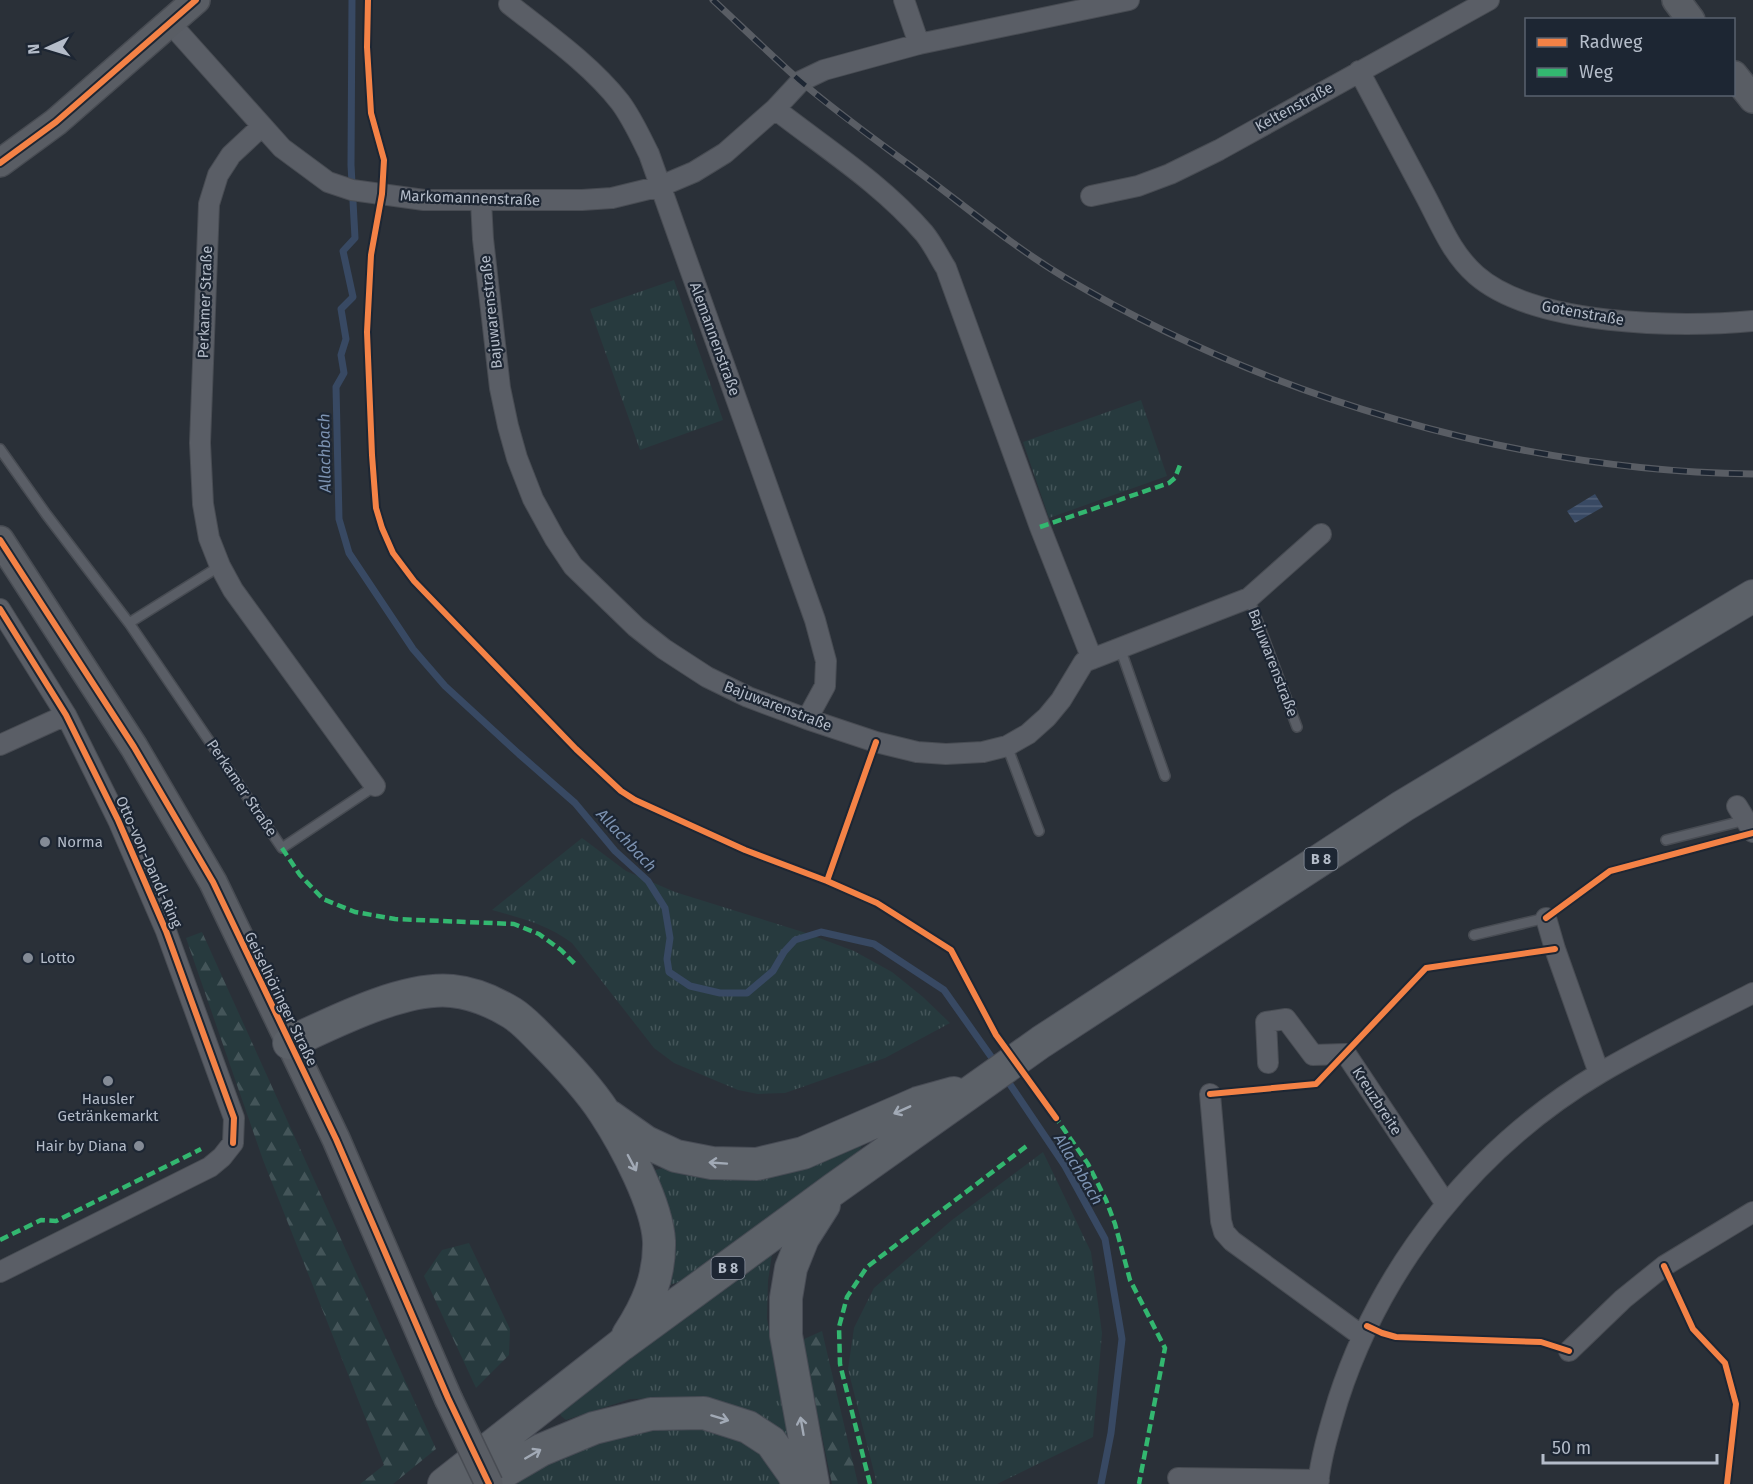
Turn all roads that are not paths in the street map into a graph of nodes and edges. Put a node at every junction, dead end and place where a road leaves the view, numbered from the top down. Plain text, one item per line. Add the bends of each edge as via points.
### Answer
1 (196, 0) edge
2 (904, 0) edge
3 (1126, 0) edge
4 (1489, 0) edge
5 (1676, 0) edge
6 (508, 2) edge
7 (1690, 18) edge
8 (170, 23) junction
9 (919, 44) junction
10 (1359, 70) junction
11 (1735, 76) edge
12 (1753, 99) edge
13 (775, 109) junction
14 (261, 127) junction
15 (0, 163) edge
16 (661, 186) junction
17 (1091, 196) dead end
18 (481, 201) junction
19 (1753, 321) edge
20 (0, 449) edge
21 (1321, 534) dead end
22 (2, 544) edge
23 (220, 566) junction
24 (1753, 596) edge
25 (1249, 598) junction
26 (0, 609) edge
27 (129, 623) junction
28 (1120, 648) junction
29 (1092, 659) junction
30 (66, 715) junction
31 (807, 719) junction
32 (1297, 727) dead end
33 (0, 745) edge
34 (1007, 746) junction
35 (1165, 776) dead end
36 (375, 786) joint
37 (1745, 819) edge
38 (1039, 831) dead end
39 (1666, 840) dead end
40 (1546, 918) joint
41 (1474, 935) dead end
42 (1753, 993) edge
43 (289, 1043) junction
44 (1268, 1063) dead end
45 (1599, 1073) junction
46 (978, 1086) junction
47 (1210, 1094) dead end
48 (604, 1112) junction
49 (834, 1189) junction
50 (1446, 1204) junction
51 (1753, 1212) edge
52 (0, 1272) edge
53 (1362, 1336) junction
54 (621, 1346) junction
55 (1569, 1351) dead end
56 (1178, 1478) dead end
57 (1318, 1482) edge
58 (444, 1484) edge
59 (483, 1484) edge
60 (489, 1484) edge
61 (798, 1484) edge
62 (813, 1484) edge

1 - 8 main road
2 - 9 street
3 - 9 street
4 - 10 street, Keltenstraße
5 - 7 main road
6 - 16 street, Alemannenstraße via 620,102 637,128
8 - 14 street, Markomannenstraße
8 - 15 main road via 56,122
9 - 13 street, Markomannenstraße via 824,70 801,81
10 - 17 street, Keltenstraße via 1170,174
10 - 19 street, Gotenstraße via 1450,246 1476,275 1521,300 1560,312 1639,323
11 - 12 main road
13 - 16 street, Markomannenstraße via 725,153
13 - 29 street via 883,193 926,235 946,268
14 - 18 street, Markomannenstraße via 328,182 352,190 424,200
14 - 23 street, Perkamer Straße via 231,154 218,175 209,204 200,443 203,504 209,538
16 - 18 street, Markomannenstraße via 612,198
16 - 31 street, Alemannenstraße via 815,620 826,661 825,686
18 - 31 street, Bajuwarenstraße via 500,388 508,426 533,499 555,539 597,591 664,649 707,677
20 - 27 lane, Perkamer Straße
21 - 25 street, Bajuwarenstraße
22 - 43 main road, Geiselhöringer Straße via 134,747 213,882
23 - 27 lane
23 - 36 street, Perkamer Straße via 233,590
24 - 46 main road, B 8 via 1403,806
25 - 28 street, Bajuwarenstraße
25 - 32 lane, Bajuwarenstraße
26 - 30 street, Otto-von-Dandl-Ring
27 - 36 lane, Perkamer Straße via 282,848
28 - 29 street, Bajuwarenstraße
28 - 35 lane
29 - 34 street, Bajuwarenstraße via 1084,662 1047,717
30 - 33 street
30 - 52 street, Otto-von-Dandl-Ring via 118,820 166,931 234,1118 233,1143 210,1167
31 - 34 street, Bajuwarenstraße via 917,752 983,752
34 - 38 lane
37 - 39 lane
40 - 41 lane
40 - 45 street
42 - 45 street
43 - 48 main road via 374,1006 404,998 435,991 473,995 514,1014 563,1061
43 - 60 main road, Geiselhöringer Straße, bridge via 336,1139
44 - 50 street, Kreuzbreite via 1266,1022 1286,1019 1313,1055 1346,1054
45 - 50 street via 1499,1149
46 -> 48 main road via 918,1103 803,1153 757,1164 712,1163 676,1156 646,1142
46 - 49 main road, B 8
47 - 53 street via 1224,1232
48 -> 54 main road via 640,1178 658,1239 659,1258 650,1295
49 - 54 main road, B 8
62 -> 49 main road via 786,1335 786,1299 791,1268 803,1238
50 - 53 street via 1400,1266
51 - 55 street via 1664,1266
53 - 57 street via 1330,1427
54 - 58 main road, B 8
56 - 57 street
59 -> 61 main road via 541,1450 594,1428 651,1414 704,1413 747,1427 771,1442

